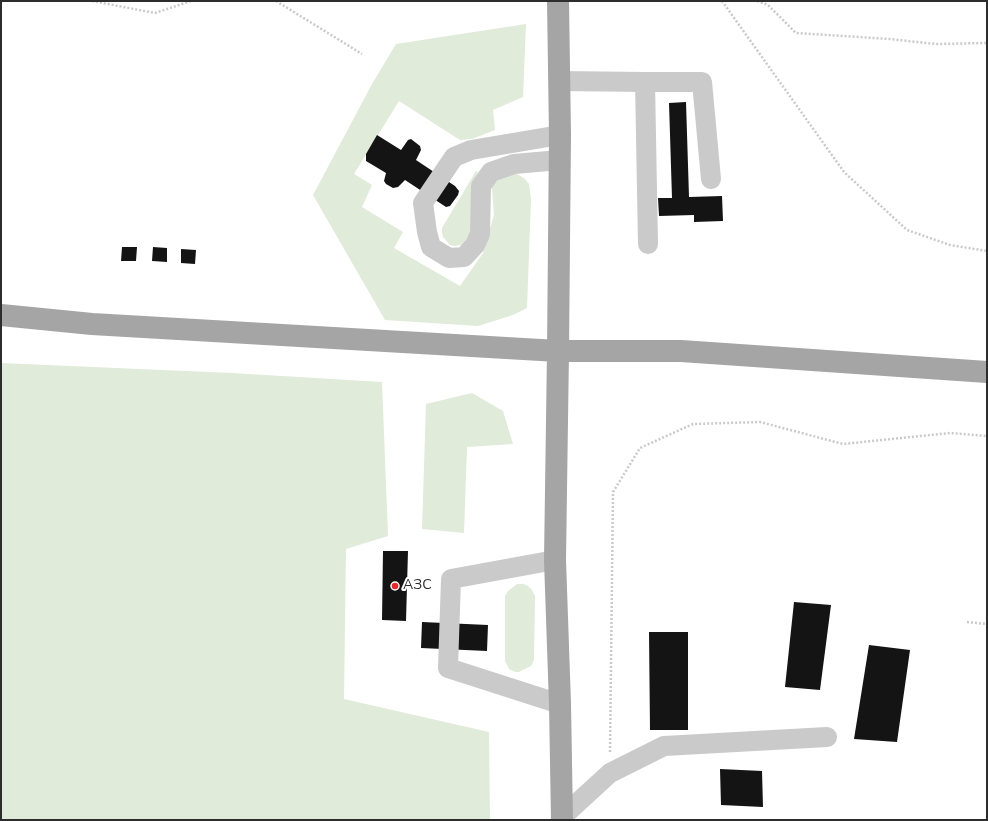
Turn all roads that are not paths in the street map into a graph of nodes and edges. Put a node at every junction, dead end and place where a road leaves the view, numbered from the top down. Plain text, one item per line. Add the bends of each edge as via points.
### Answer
1 (558, 1) edge
2 (559, 81) junction
3 (645, 82) junction
4 (560, 135) junction
5 (560, 160) junction
6 (711, 179) dead end
7 (648, 244) dead end
8 (1, 315) edge
9 (558, 351) junction
10 (987, 372) edge
11 (555, 560) junction
12 (560, 704) junction
13 (827, 736) dead end
14 (562, 818) edge

1 - 2 main road
2 - 3 lane
2 - 4 main road
3 - 6 lane via 702,82
3 - 7 lane
4 - 5 main road
4 - 5 lane via 471,150 454,157 423,203 431,247 449,258 464,257 475,245 480,234 481,186 491,172 514,164
5 - 9 main road
8 - 9 main road via 92,324
9 - 10 main road via 681,351
9 - 11 main road
11 - 12 main road
11 - 12 lane via 451,579 448,668
12 - 14 main road
13 - 14 lane via 664,746 610,773

